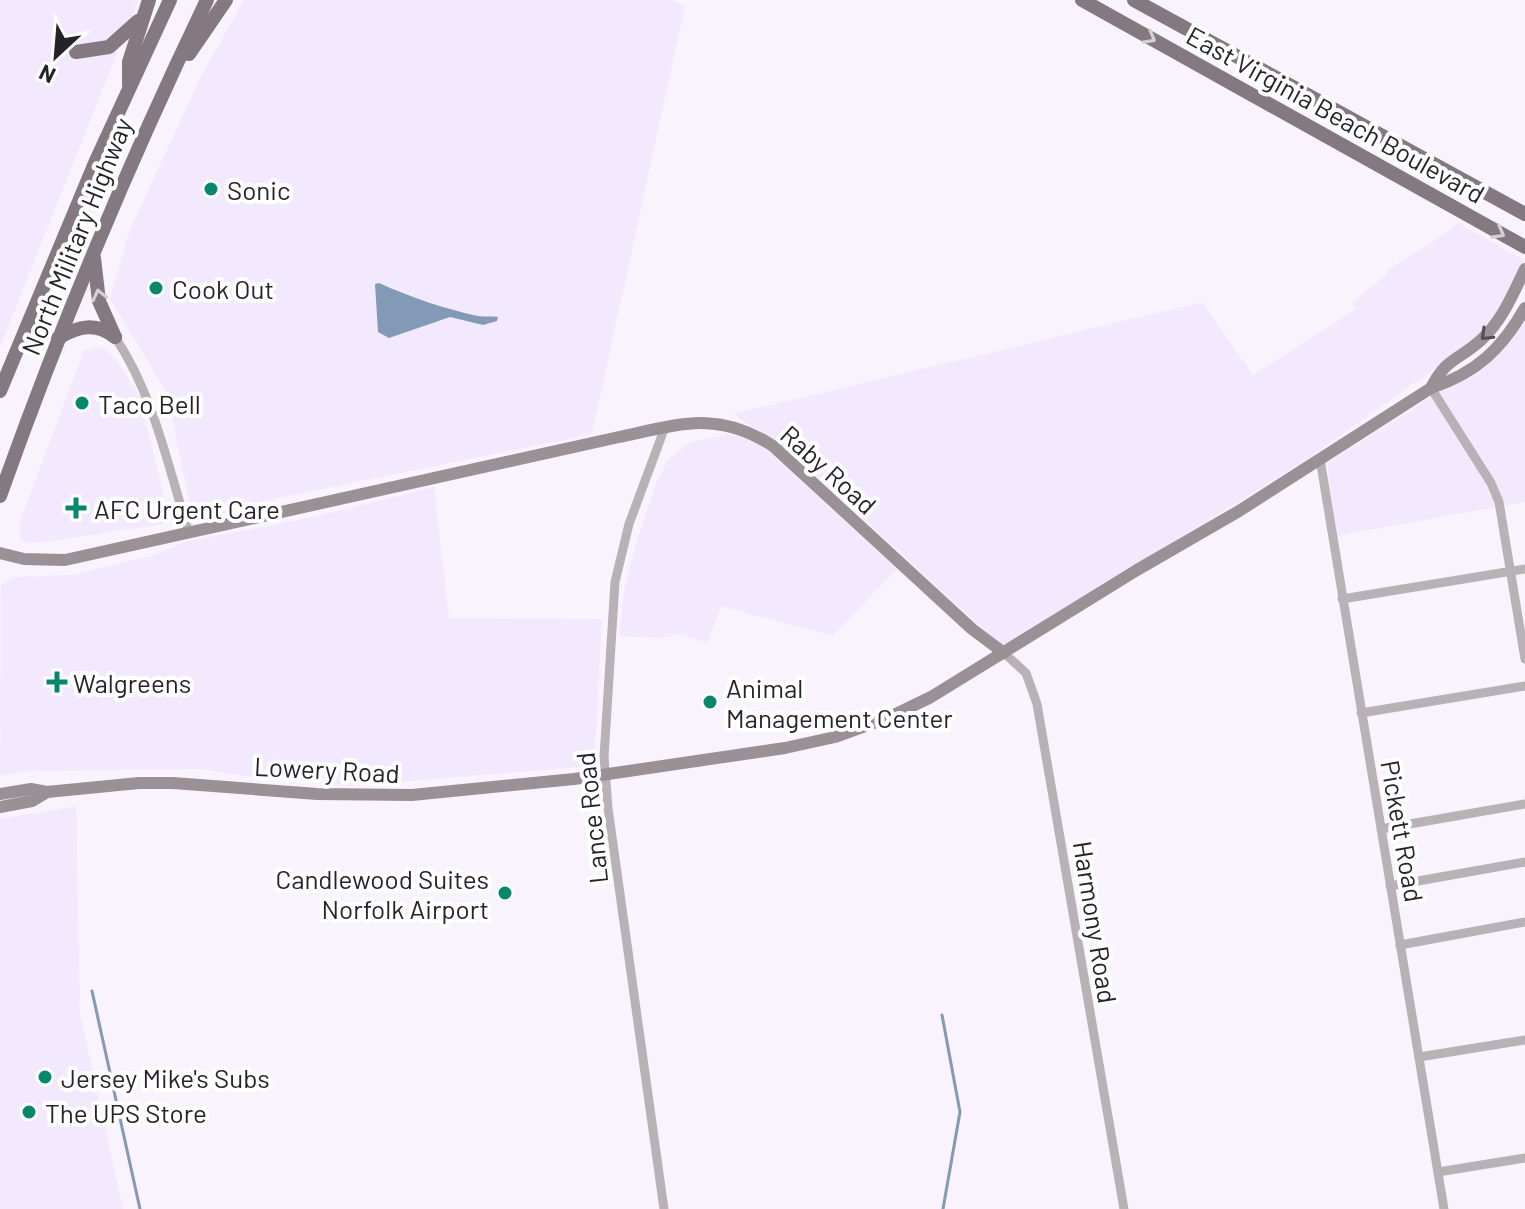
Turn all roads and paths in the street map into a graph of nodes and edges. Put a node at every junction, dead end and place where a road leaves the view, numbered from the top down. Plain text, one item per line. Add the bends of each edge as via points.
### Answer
1 (170, 0) edge
2 (207, 0) edge
3 (226, 0) edge
4 (1082, 0) edge
5 (1134, 0) edge
6 (148, 4) edge
7 (76, 52) dead end
8 (129, 88) junction
9 (162, 94) junction
10 (1525, 214) edge
11 (1525, 247) edge
12 (93, 251) junction
13 (1525, 269) edge
14 (1525, 308) edge
15 (115, 337) junction
16 (58, 338) junction
17 (1431, 388) junction
18 (0, 391) edge
19 (665, 427) junction
20 (1320, 459) junction
21 (0, 496) edge
22 (189, 533) junction
23 (0, 553) edge
24 (1525, 569) edge
25 (1512, 571) junction
26 (1342, 599) junction
27 (1004, 653) junction
28 (1525, 659) edge
29 (1525, 686) edge
30 (1361, 713) junction
31 (605, 775) junction
32 (47, 792) junction
33 (0, 794) edge
34 (1525, 804) edge
35 (0, 807) edge
36 (1381, 829) junction
37 (1525, 862) edge
38 (1390, 886) junction
39 (1525, 922) edge
40 (1400, 945) junction
41 (1525, 1040) edge
42 (1419, 1057) junction
43 (1525, 1158) edge
44 (1438, 1172) junction
45 (664, 1209) edge
46 (1124, 1209) edge
47 (1444, 1209) edge

1 - 8 main road, North Military Highway
2 - 9 main road, North Military Highway
3 - 9 main road
4 -> 11 main road, East Virginia Beach Boulevard
5 - 10 main road, East Virginia Beach Boulevard
6 - 7 main road via 131,29 109,47
6 - 8 main road via 129,62
8 - 18 main road, North Military Highway
9 - 12 main road, North Military Highway
15 -> 12 main road via 99,301
12 - 16 main road, North Military Highway
13 -> 17 street via 1495,325 1442,367
14 - 17 street via 1493,352 1455,380
15 - 16 main road via 88,326
15 - 22 street via 147,398
16 - 21 main road, North Military Highway
17 - 20 street
17 - 25 street via 1495,492
19 - 22 street, Raby Road
19 - 27 street, Raby Road via 709,422 756,435
19 - 31 street, Lance Road via 629,524 615,582
20 - 26 street, Pickett Road
20 - 27 street
22 - 23 street, Raby Road via 65,560
24 - 25 street
25 - 26 street
25 - 28 street
26 - 30 street, Pickett Road
27 - 31 street, Lowery Road via 931,697 835,737
27 - 46 street, Harmony Road via 1026,673 1037,704
29 - 30 street
30 - 36 street, Pickett Road
31 - 32 street, Lowery Road via 412,795 173,783
31 - 45 street, Lance Road
32 - 33 street, Lowery Road
32 - 35 street, Lowery Road via 32,801
34 - 36 street
36 - 38 street, Pickett Road
37 - 38 street
38 - 40 street, Pickett Road
39 - 40 street
40 - 42 street, Pickett Road
41 - 42 street
42 - 44 street, Pickett Road
43 - 44 street
44 - 47 street, Pickett Road

